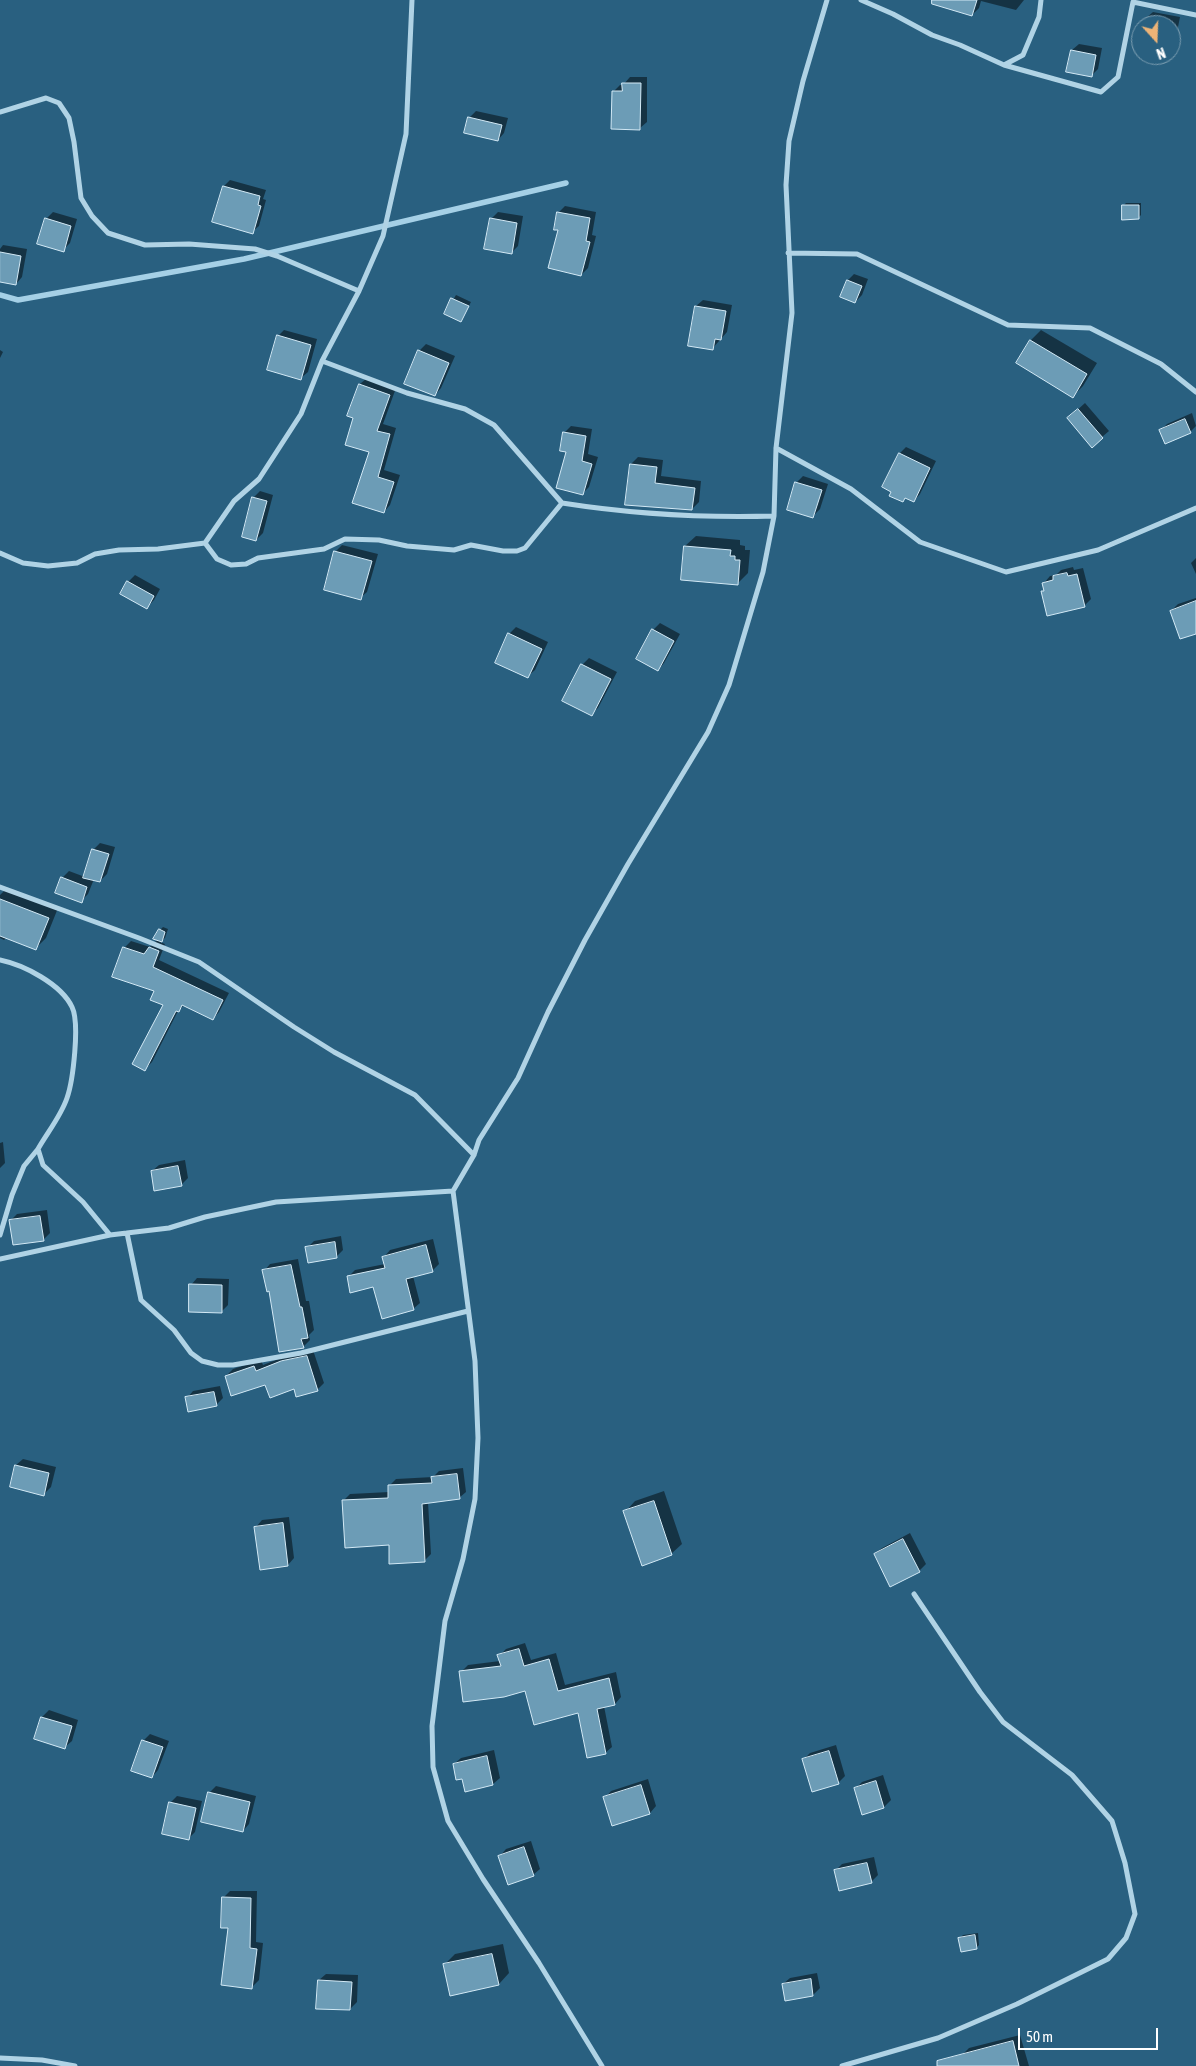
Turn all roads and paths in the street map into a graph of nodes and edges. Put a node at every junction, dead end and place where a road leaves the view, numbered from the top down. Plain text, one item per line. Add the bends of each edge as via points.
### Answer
1 (412, 0) edge
2 (827, 0) edge
3 (861, 0) edge
4 (1041, 0) edge
5 (1196, 14) edge
6 (1004, 65) junction
7 (0, 112) edge
8 (788, 253) junction
9 (359, 291) junction
10 (322, 361) junction
11 (1196, 392) edge
12 (776, 448) junction
13 (562, 503) junction
14 (1196, 508) edge
15 (774, 516) junction
16 (205, 543) junction
17 (0, 553) edge
18 (0, 887) edge
19 (0, 960) edge
20 (38, 1149) junction
21 (474, 1155) junction
22 (453, 1190) junction
23 (127, 1233) junction
24 (0, 1235) edge
25 (110, 1235) junction
26 (0, 1259) edge
27 (468, 1311) junction
28 (914, 1594) dead end
29 (0, 2058) edge
30 (75, 2066) edge
31 (602, 2066) edge
32 (842, 2066) edge

1 - 9 street via 406,134 382,236
2 - 8 street via 789,141 786,185
3 - 6 street
4 - 6 street via 1039,17 1023,55
5 - 6 street via 1133,2 1118,77 1101,92
7 - 9 street via 46,98 59,103 69,118 81,198 108,233 146,245 189,244 255,249
8 - 11 street via 857,254 1008,325 1090,328 1161,364
8 - 12 street via 792,313
9 - 10 street
10 - 13 street via 407,393 465,409 494,425
10 - 16 street via 301,414 259,479 234,501
12 - 14 street via 851,489 920,542 1006,572 1098,550
12 - 15 street
13 - 15 street via 611,510 706,516
13 - 16 street via 525,548 517,551 471,545 454,550 380,540 344,539 324,549 231,565 217,559
15 - 21 street via 763,572 729,685 708,732 585,940 518,1078 479,1140
16 - 17 street via 119,550 95,554 77,563 48,566 23,562
18 - 21 street via 199,962 294,1028 414,1095
19 - 20 street via 42,976 72,1007 76,1023 67,1098
20 - 24 street via 24,1166
20 - 25 street via 43,1166 83,1202
21 - 22 street
22 - 23 street via 276,1202 169,1228
22 - 27 street
23 - 25 street
23 - 27 street via 141,1300 174,1330 191,1353 202,1361 218,1365 301,1354
25 - 26 street
27 - 31 street via 475,1361 478,1438 475,1499 463,1559 445,1621 432,1726 433,1767 448,1821
28 - 32 street via 1003,1722 1072,1775 1112,1821 1125,1863 1135,1914 1126,1938 1108,1959 938,2038
29 - 30 street

